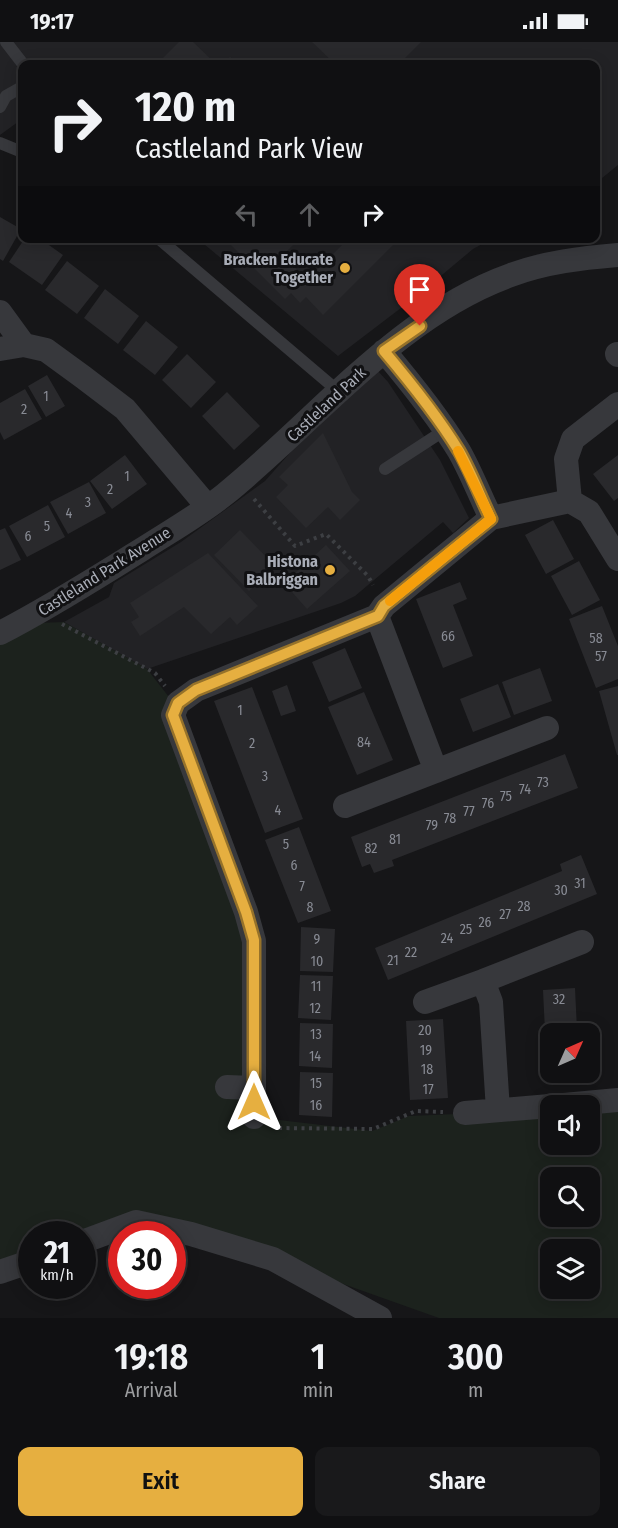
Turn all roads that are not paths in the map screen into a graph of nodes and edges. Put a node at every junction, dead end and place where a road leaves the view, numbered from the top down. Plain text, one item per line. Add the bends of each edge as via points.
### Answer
1 (6, 42) edge
2 (20, 60) edge
3 (18, 89) edge
4 (0, 107) edge
5 (0, 142) edge
6 (18, 150) edge
7 (164, 243) edge
8 (618, 255) edge
9 (0, 312) edge
10 (24, 345) junction
11 (0, 349) edge
12 (384, 351) junction
13 (338, 392) junction
14 (618, 404) edge
15 (445, 430) junction
16 (385, 468) dead end
17 (570, 501) junction
18 (207, 506) junction
19 (491, 519) junction
20 (618, 559) edge
21 (381, 611) junction
22 (0, 633) edge
23 (547, 728) dead end
24 (436, 771) junction
25 (345, 806) dead end
26 (582, 942) dead end
27 (483, 981) junction
28 (425, 1002) dead end
29 (227, 1087) dead end
30 (254, 1088) junction
31 (618, 1100) edge
32 (600, 1102) edge
33 (540, 1107) edge
34 (498, 1110) junction
35 (465, 1113) road end
36 (254, 1117) road end
37 (96, 1237) edge
38 (18, 1266) edge
39 (0, 1272) edge
40 (380, 1318) edge

1 - 2 lane
3 - 4 lane via 6,96
5 - 6 lane
7 - 13 lane
8 - 12 street, Castleland Park via 569,259 511,275 456,300
9 - 10 street
10 - 11 street
10 - 18 street via 46,350 125,410
12 - 13 street, Castleland Park
12 - 15 street
13 - 18 street, Castleland Park
14 - 17 street via 573,439 566,459
15 - 16 lane
15 - 19 street
17 - 19 street
17 - 20 street via 590,512
18 - 22 street, Castleland Park Avenue via 51,606
19 - 21 street
21 - 24 street
21 - 30 street via 196,690 178,703 173,715 254,940
23 - 24 street
24 - 25 street
26 - 27 street
27 - 28 street
27 - 34 street via 490,1002
29 - 30 street
30 - 36 street
31 - 32 street
33 - 34 street
34 - 35 street
37 - 40 street via 136,1222 191,1234 273,1259
38 - 39 street

